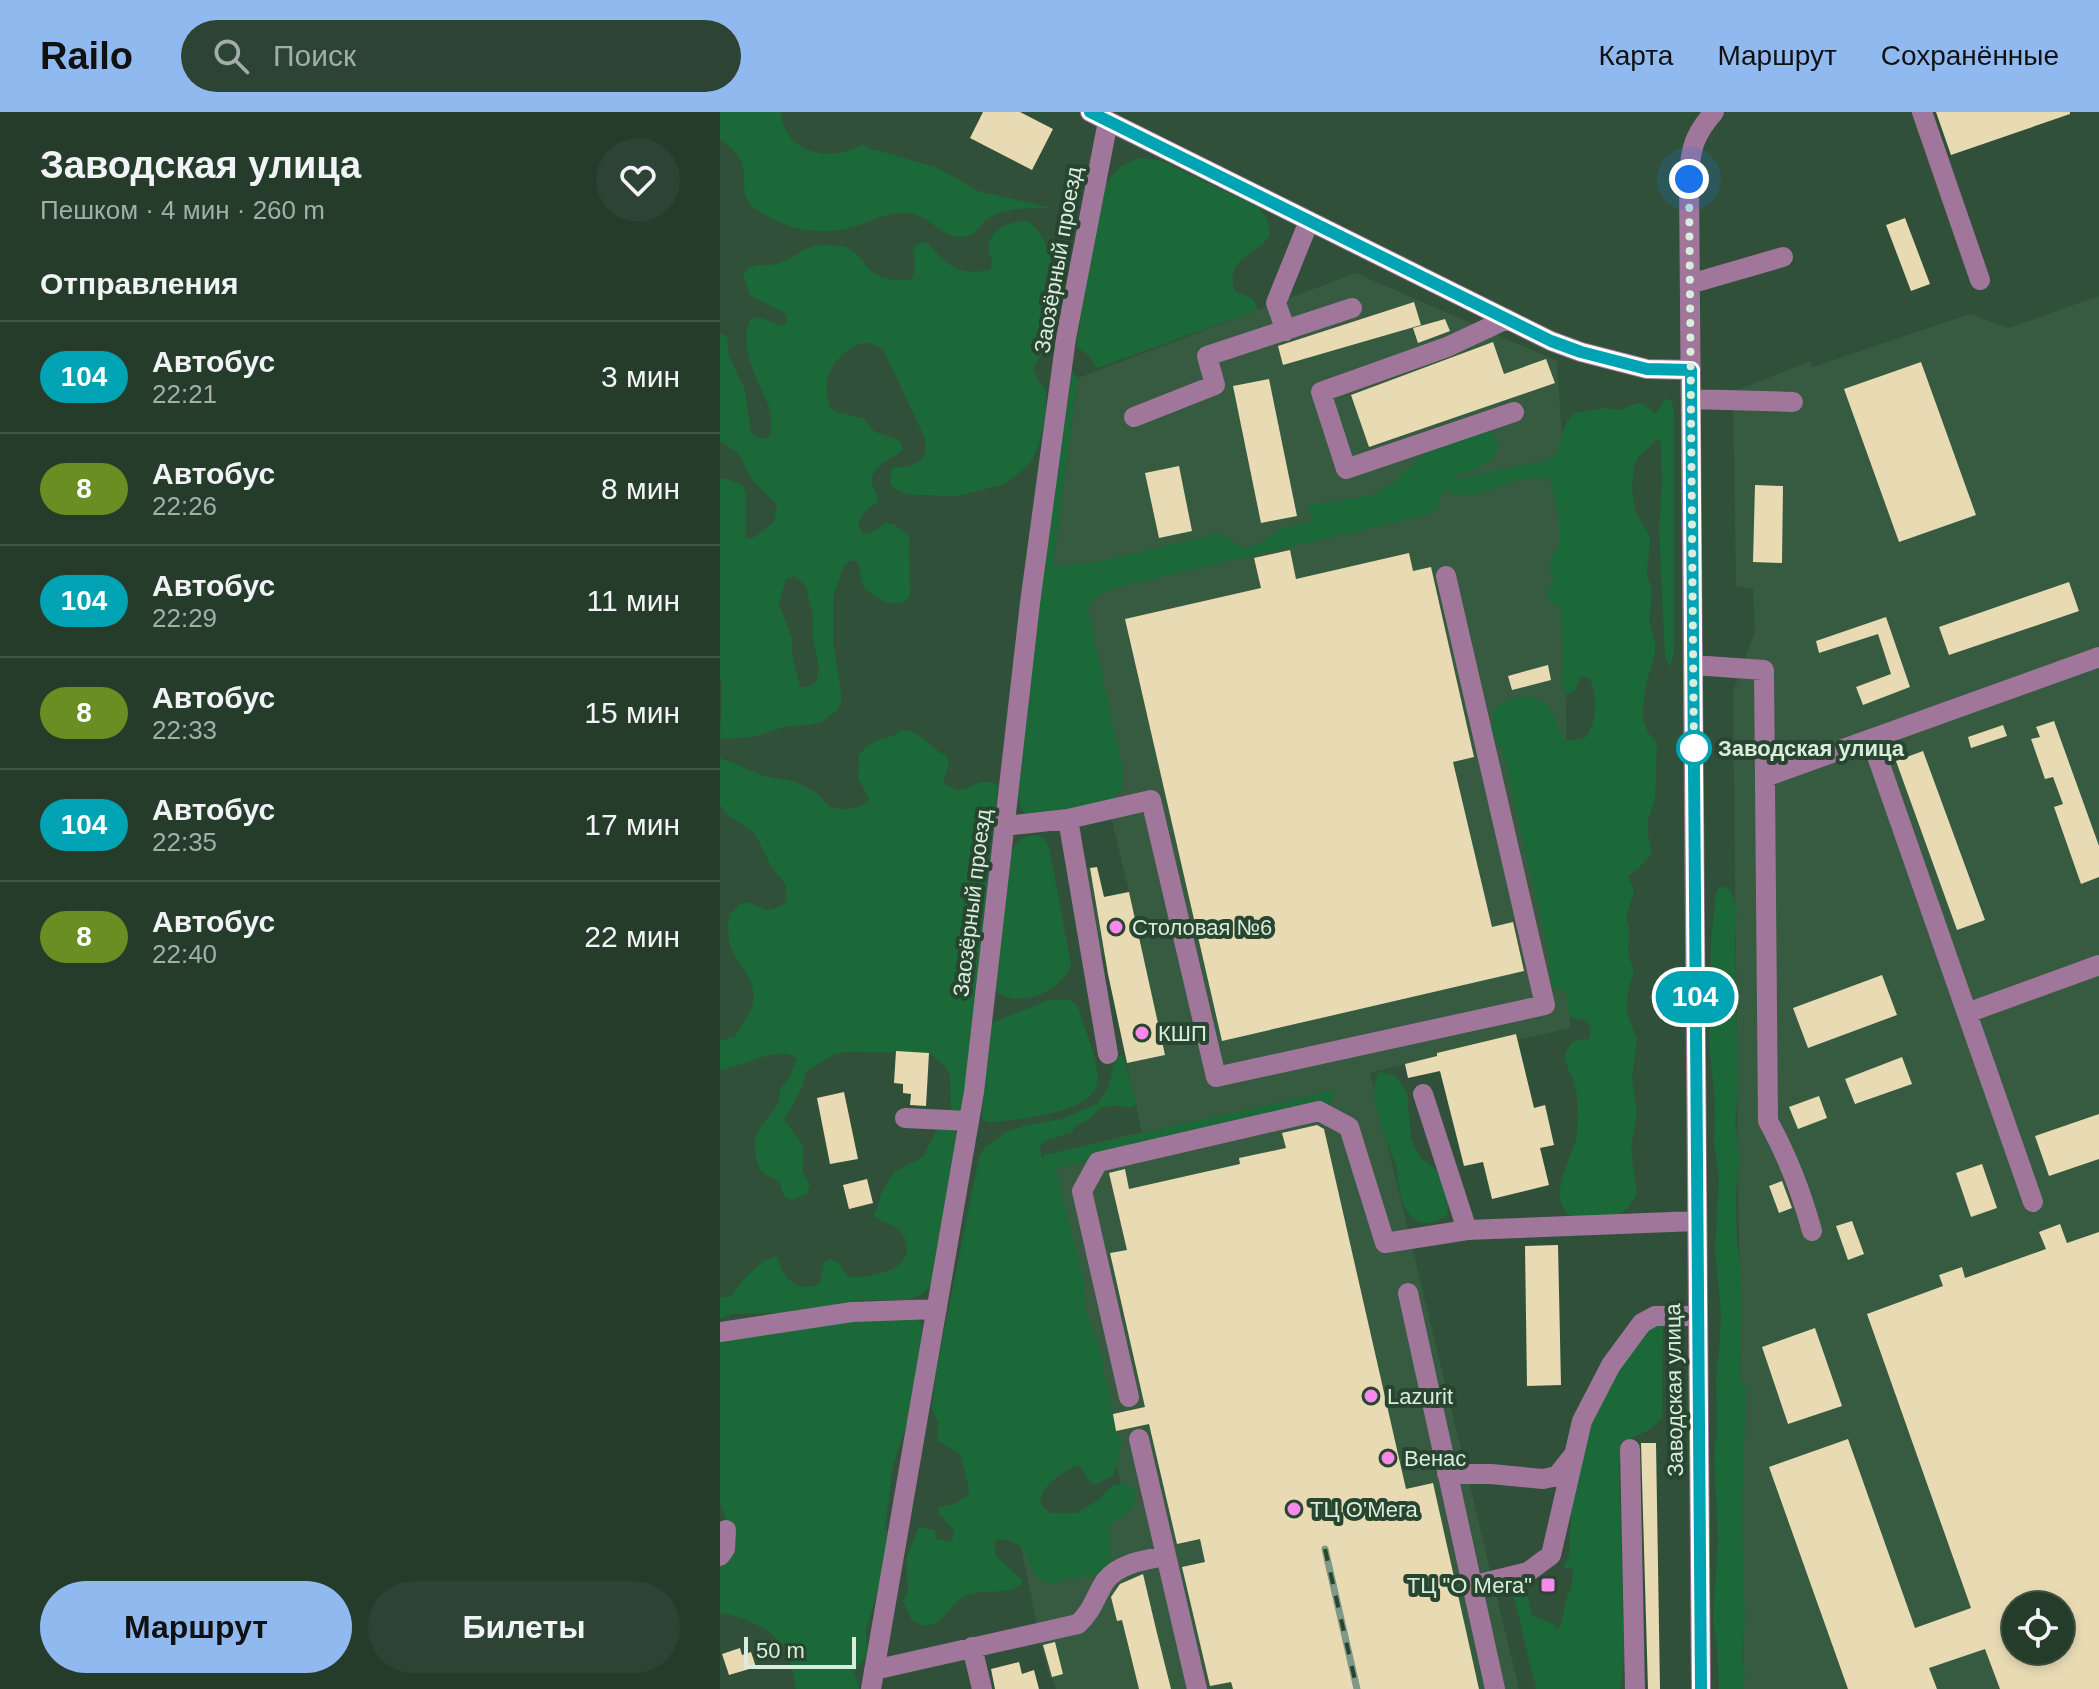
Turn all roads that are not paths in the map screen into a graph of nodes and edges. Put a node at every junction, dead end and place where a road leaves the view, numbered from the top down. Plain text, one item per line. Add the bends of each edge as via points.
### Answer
1 (1714, 112) edge
2 (1922, 112) edge
3 (1099, 117) edge
4 (1309, 221) junction
5 (1783, 257) dead end
6 (1980, 280) dead end
7 (1690, 284) junction
8 (1352, 308) dead end
9 (1507, 319) junction
10 (1286, 331) junction
11 (1691, 370) junction
12 (1691, 399) junction
13 (1793, 402) dead end
14 (1514, 412) dead end
15 (1134, 417) dead end
16 (1446, 576) dead end
17 (2099, 657) edge
18 (1693, 665) junction
19 (1871, 739) junction
20 (1765, 777) junction
21 (1068, 819) junction
22 (1005, 826) junction
23 (2099, 965) edge
24 (1967, 1013) junction
25 (1108, 1054) dead end
26 (1423, 1094) dead end
27 (905, 1118) dead end
28 (969, 1121) junction
29 (2033, 1202) dead end
30 (1697, 1221) junction
31 (1467, 1230) junction
32 (1812, 1231) dead end
33 (1408, 1293) dead end
34 (937, 1309) junction
35 (1698, 1316) junction
36 (720, 1332) edge
37 (1129, 1397) dead end
38 (1139, 1439) dead end
39 (1630, 1449) dead end
40 (1572, 1457) junction
41 (1447, 1474) junction
42 (726, 1530) dead end
43 (720, 1556) edge
44 (1165, 1556) junction
45 (1471, 1586) junction
46 (972, 1647) junction
47 (872, 1680) edge
48 (982, 1689) edge
49 (1197, 1689) edge
50 (1495, 1689) edge
51 (1635, 1689) edge
52 (1701, 1689) edge

1 - 7 street, Заводская улица via 1690,152
2 - 6 street
3 - 4 street
3 - 22 street, Заозёрный проезд via 1030,603
4 - 9 street
4 - 10 street via 1276,303
5 - 7 street
7 - 11 street, Заводская улица
8 - 10 street
9 - 11 street via 1581,352 1647,369
9 - 14 street via 1447,347 1321,392 1346,469
10 - 15 street via 1207,356 1215,385
11 - 12 street, Заводская улица
12 - 13 street
12 - 18 street, Заводская улица
16 - 21 street via 1545,1005 1216,1077 1151,800
17 - 19 street
18 - 20 street via 1764,670
18 - 30 street, Заводская улица
19 - 20 street
19 - 24 street
20 - 32 street via 1768,1121 1787,1155
21 - 22 street
21 - 25 street
22 - 28 street, Заозёрный проезд
23 - 24 street
24 - 29 street
26 - 31 street
27 - 28 street
28 - 34 street, Заозёрный проезд
30 - 31 street
30 - 35 street, Заводская улица
31 - 37 street via 1385,1243 1349,1127 1319,1111 1098,1162 1082,1191
33 - 41 street
34 - 36 street via 852,1312
34 - 47 street, Заозёрный проезд
35 - 40 street via 1655,1316 1631,1335 1594,1395
35 - 52 street, Заводская улица
38 - 44 street
39 - 51 street
40 - 41 street via 1557,1476 1543,1479
40 - 45 street via 1551,1555 1528,1572
41 - 45 street
42 - 43 street
44 - 46 street via 1126,1565 1108,1578 1090,1613 1078,1624
44 - 49 street
45 - 50 street
46 - 47 street
46 - 48 street

